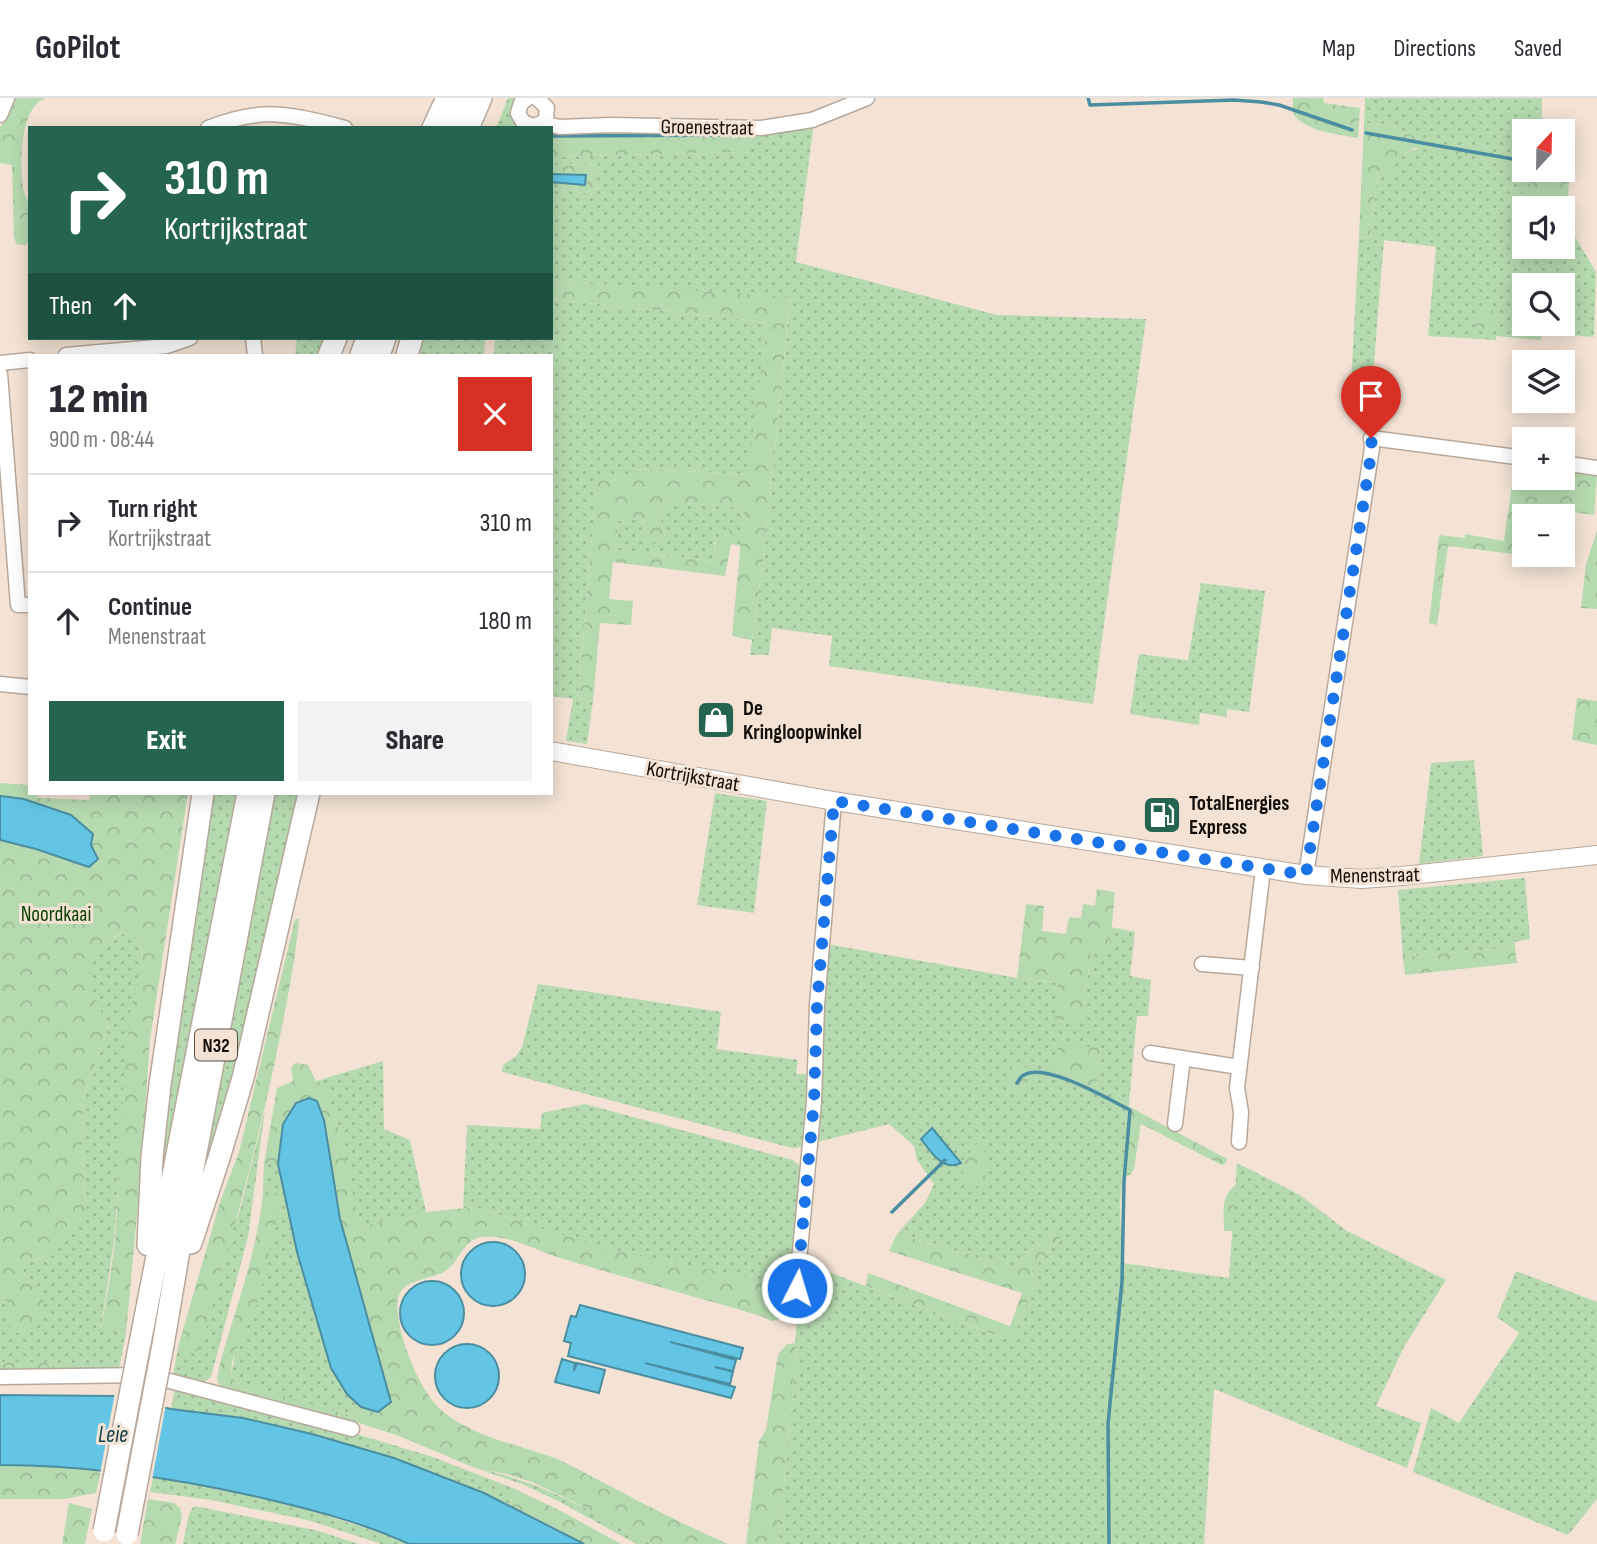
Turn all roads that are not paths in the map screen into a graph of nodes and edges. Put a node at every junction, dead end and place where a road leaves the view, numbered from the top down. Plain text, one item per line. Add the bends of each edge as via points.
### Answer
1 (7, 98) edge
2 (447, 98) edge
3 (464, 98) edge
4 (481, 98) edge
5 (495, 98) edge
6 (528, 98) edge
7 (537, 98) edge
8 (867, 98) edge
9 (0, 115) edge
10 (542, 122) junction
11 (213, 126) edge
12 (336, 126) edge
13 (434, 126) edge
14 (451, 126) edge
15 (469, 126) edge
16 (484, 126) edge
17 (184, 340) edge
18 (90, 354) edge
19 (28, 360) edge
20 (0, 363) edge
21 (0, 374) edge
22 (1512, 456) edge
23 (1575, 465) edge
24 (1597, 468) edge
25 (28, 605) edge
26 (0, 684) edge
27 (28, 687) edge
28 (553, 751) edge
29 (203, 795) edge
30 (248, 795) edge
31 (264, 795) edge
32 (309, 795) edge
33 (834, 801) junction
34 (1112, 843) joint
35 (1597, 855) edge
36 (1263, 869) junction
37 (1306, 875) junction
38 (1202, 964) dead end
39 (1252, 968) junction
40 (1150, 1053) dead end
41 (1183, 1058) junction
42 (1239, 1067) junction
43 (1175, 1124) dead end
44 (1239, 1142) dead end
45 (170, 1298) junction
46 (794, 1314) dead end
47 (141, 1336) junction
48 (0, 1377) edge
49 (352, 1429) dead end
50 (103, 1538) edge
51 (126, 1539) edge

1 - 9 street
2 - 13 highway
3 - 14 highway
4 - 15 highway
5 - 16 highway
6 - 10 street, Groenestraat via 519,107 520,118 527,125
7 - 10 street via 547,108
8 - 10 street, Groenestraat via 812,120 761,128 560,127
11 - 12 street via 263,113
17 - 18 street
19 - 20 street
21 - 25 street via 18,605
22 - 37 street via 1371,438
23 - 24 street
26 - 27 street
28 - 33 main road, Kortrijkstraat
29 - 47 highway via 160,1085
30 - 47 highway, N32
31 - 45 highway, N32
32 - 45 highway via 243,1078
33 - 34 main road, Kortrijkstraat
33 - 46 street
34 - 36 main road, Menenstraat
35 - 37 main road, Menenstraat via 1402,876
36 - 37 main road, Menenstraat
36 - 39 street
38 - 39 street
39 - 42 street
40 - 41 street
41 - 42 street
41 - 43 street
42 - 44 street
45 - 51 highway, N32, bridge
47 - 50 highway, N32, bridge
48 - 49 street via 147,1375

